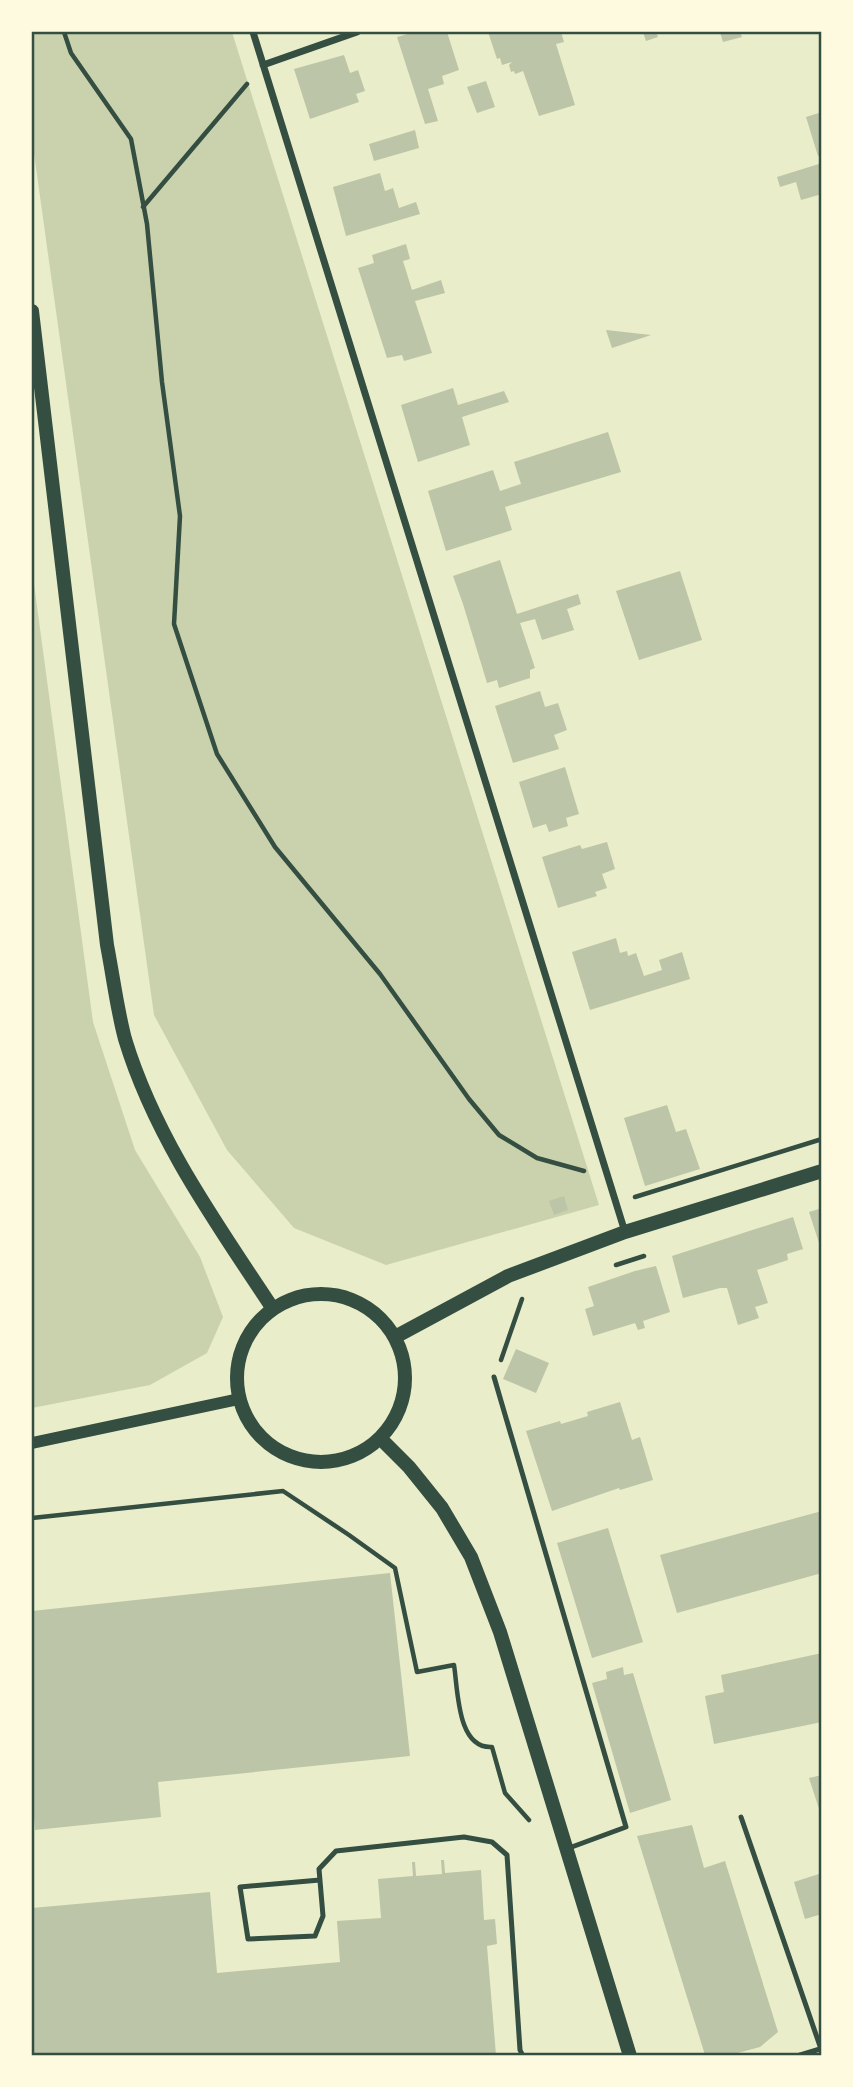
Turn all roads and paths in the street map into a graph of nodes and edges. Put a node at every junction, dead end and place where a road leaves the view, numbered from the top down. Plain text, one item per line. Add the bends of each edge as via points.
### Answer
1 (64, 32) edge
2 (253, 32) edge
3 (357, 32) edge
4 (263, 65) junction
5 (144, 207) junction
6 (32, 311) edge
7 (821, 1139) edge
8 (821, 1171) edge
9 (609, 1178) junction
10 (617, 1203) junction
11 (625, 1233) junction
12 (648, 1254) dead end
13 (610, 1268) dead end
14 (522, 1298) dead end
15 (273, 1309) junction
16 (395, 1337) junction
17 (494, 1377) joint
18 (239, 1399) junction
19 (381, 1439) junction
20 (32, 1443) edge
21 (32, 1518) edge
22 (741, 1817) dead end
23 (532, 1828) dead end
24 (567, 1849) junction
25 (320, 1880) junction
26 (821, 2050) edge
27 (523, 2056) edge
28 (631, 2056) edge
29 (797, 2056) edge

1 - 5 path via 71,52 131,139
2 - 4 street
3 - 4 street
4 - 5 path
4 - 9 street
5 - 9 path via 180,516 174,624 217,754 275,847 380,974 499,1135 537,1158
6 - 15 main road via 107,945 125,1039 159,1127
7 - 10 path
8 - 11 main road
9 - 10 street
10 - 11 street
11 - 16 main road via 508,1276
12 - 13 path
14 - 17 path
15 - 16 main road via 298,1297 343,1297 364,1305
15 - 18 main road via 246,1338 238,1359
16 - 19 main road via 406,1379 403,1401
17 - 24 lane via 626,1826
18 - 19 main road via 248,1422 262,1439 300,1460 343,1460
18 - 20 street
19 - 24 main road via 442,1508 471,1557 500,1632
21 - 23 path via 283,1491 395,1568 417,1672 454,1665 468,1735 483,1748 492,1747 505,1793 528,1817
22 - 26 lane
24 - 28 main road
25 - 25 lane via 323,1916 315,1936 248,1939 240,1887
25 - 27 lane via 319,1868 336,1851 464,1837 492,1842 507,1856
26 - 29 lane

